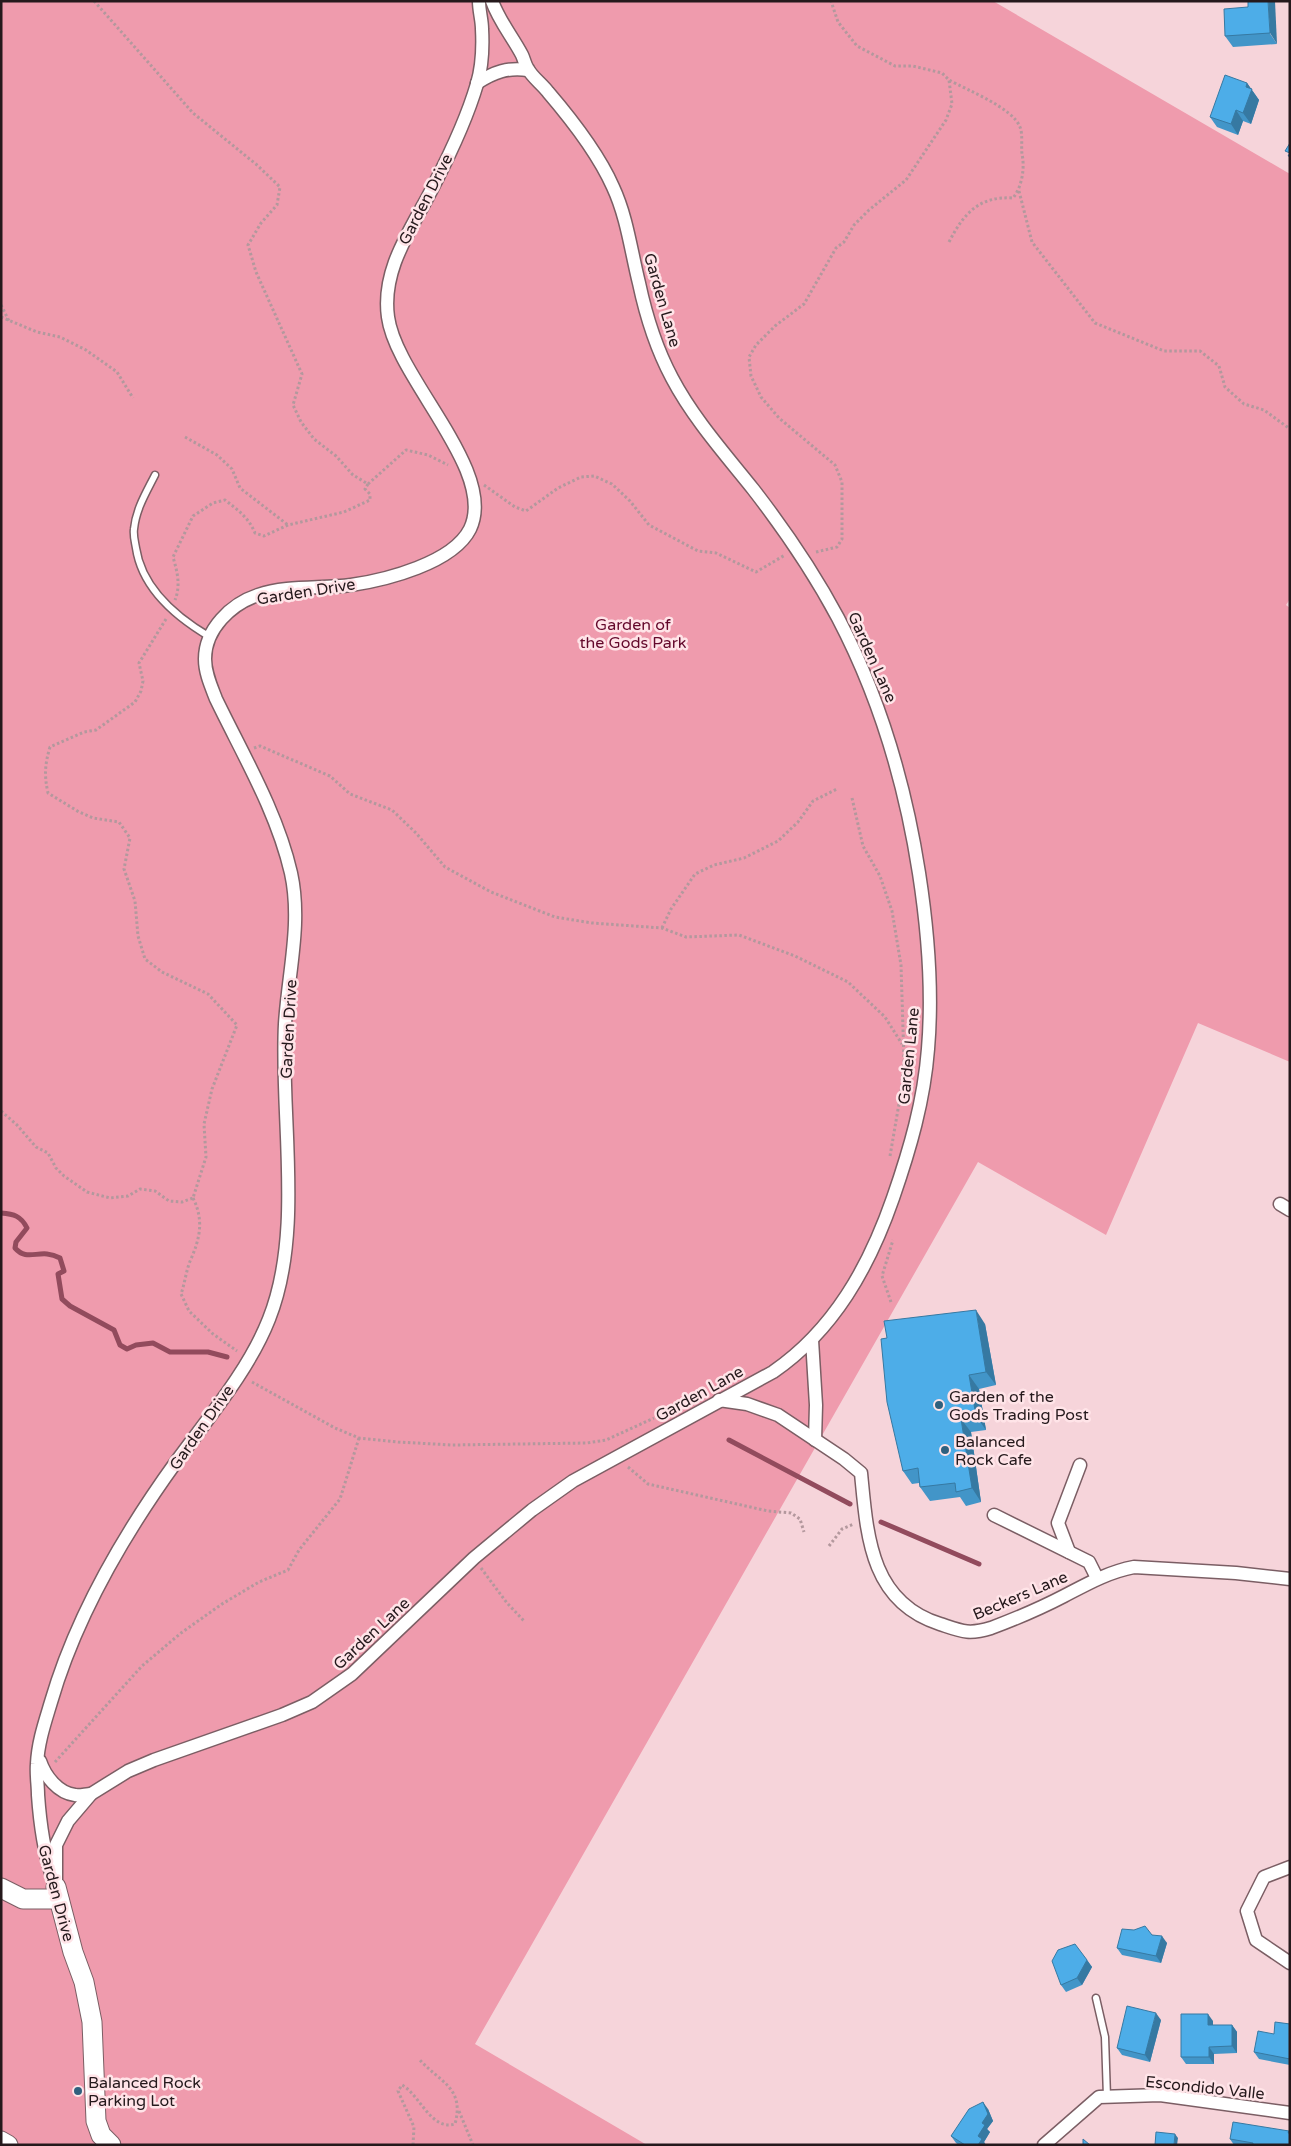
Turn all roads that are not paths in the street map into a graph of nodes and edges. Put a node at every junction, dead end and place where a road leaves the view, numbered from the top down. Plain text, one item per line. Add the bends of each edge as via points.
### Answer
1 (479, 1) edge
2 (492, 1) edge
3 (528, 70) junction
4 (477, 83) junction
5 (155, 475) dead end
6 (210, 637) junction
7 (812, 1340) junction
8 (719, 1400) junction
9 (815, 1440) junction
10 (1080, 1465) dead end
11 (994, 1515) dead end
12 (1069, 1552) junction
13 (1097, 1578) junction
14 (1290, 1579) edge
15 (38, 1756) junction
16 (91, 1794) junction
17 (1290, 1866) edge
18 (1, 1888) edge
19 (58, 1893) junction
20 (1290, 1963) edge
21 (1096, 1998) dead end
22 (1107, 2097) junction
23 (1290, 2113) edge
24 (1, 2141) edge
25 (8, 2145) edge
26 (111, 2145) edge
27 (1044, 2145) edge

1 - 4 street, Garden Drive via 482,57
2 - 3 street, Garden Lane
3 - 4 street via 499,71
3 - 7 street, Garden Lane via 579,132 613,187 629,236 653,338 673,380 758,495 837,615 880,711 903,785 927,923 930,1007 920,1107 884,1224 858,1280
4 - 6 street, Garden Drive via 435,184 403,242 391,271 387,293 388,318 394,338 465,465 475,508 469,529 456,546 427,564 352,584 259,594 238,604 222,617
5 - 6 lane via 138,507 133,531 137,555 146,580 171,609
6 - 15 street, Garden Drive via 204,658 207,677 278,830 292,875 294,947 285,1023 288,1222 285,1254 269,1319 247,1362 146,1507 105,1574 58,1678 41,1733
7 - 8 street, Garden Lane via 773,1372
7 - 9 street
8 - 9 street, Beckers Lane via 778,1414
8 - 16 street, Garden Lane via 573,1481 532,1510 474,1558 333,1689 282,1715 136,1767
9 - 13 street, Beckers Lane via 861,1474 865,1519 881,1575 889,1590 933,1621 970,1633 1062,1597
10 - 12 street via 1058,1523
11 - 12 street
12 - 13 street via 1089,1562
13 - 14 street, Beckers Lane via 1134,1567
15 - 16 street via 51,1782 74,1795
15 - 19 street, Garden Drive via 36,1766 43,1849
16 - 19 street, Garden Lane via 68,1821 56,1845
17 - 20 street via 1264,1876 1246,1911 1256,1940
18 - 19 street via 23,1899
19 - 26 street, Garden Drive via 92,2022 96,2121 101,2135
21 - 22 lane via 1105,2037
22 - 23 street, Escondido Valle via 1160,2095
22 - 27 street, Escondido Valle via 1099,2097
24 - 25 street

